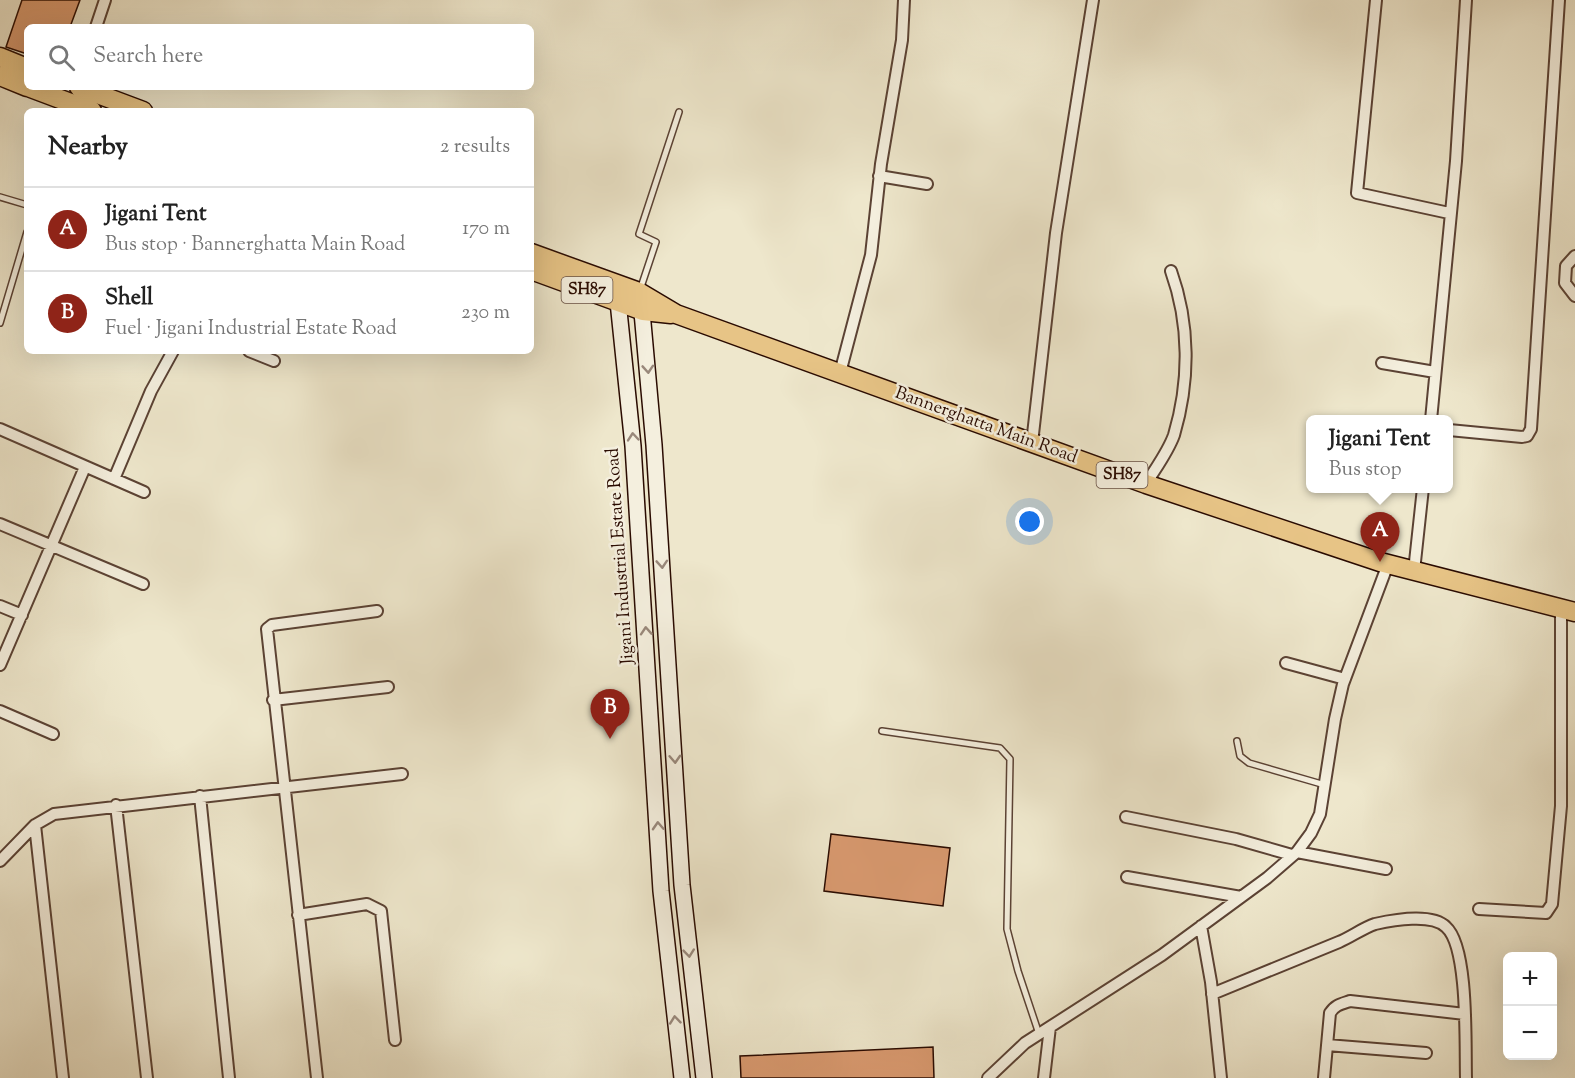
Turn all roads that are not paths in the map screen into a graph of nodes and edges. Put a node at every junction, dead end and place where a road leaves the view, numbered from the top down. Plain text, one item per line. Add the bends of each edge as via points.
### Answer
1 (105, 0) edge
2 (904, 0) edge
3 (1094, 0) edge
4 (1376, 0) edge
5 (1466, 0) edge
6 (1559, 0) edge
7 (97, 24) edge
8 (0, 57) edge
9 (24, 67) edge
10 (0, 76) edge
11 (24, 85) edge
12 (33, 90) edge
13 (87, 90) edge
14 (62, 106) edge
15 (135, 108) edge
16 (679, 112) dead end
17 (879, 176) junction
18 (927, 184) dead end
19 (0, 197) edge
20 (24, 204) edge
21 (1449, 213) junction
22 (24, 242) edge
23 (534, 254) edge
24 (1575, 256) edge
25 (534, 271) edge
26 (1171, 271) dead end
27 (615, 283) junction
28 (639, 292) junction
29 (1575, 296) edge
30 (620, 302) junction
31 (643, 311) junction
32 (676, 315) junction
33 (0, 323) edge
34 (171, 354) edge
35 (256, 354) edge
36 (274, 361) dead end
37 (1382, 363) dead end
38 (1435, 372) junction
39 (840, 373) junction
40 (1431, 415) edge
41 (0, 429) edge
42 (1453, 430) edge
43 (1032, 443) junction
44 (85, 467) junction
45 (114, 479) junction
46 (1146, 484) junction
47 (144, 492) dead end
48 (1423, 493) edge
49 (0, 524) edge
50 (52, 546) junction
51 (1388, 564) junction
52 (1414, 571) junction
53 (143, 584) dead end
54 (0, 606) edge
55 (1568, 610) edge
56 (377, 611) dead end
57 (22, 615) junction
58 (1286, 663) dead end
59 (0, 665) edge
60 (1345, 679) junction
61 (388, 687) dead end
62 (273, 700) junction
63 (0, 711) edge
64 (882, 731) dead end
65 (53, 734) dead end
66 (1237, 741) dead end
67 (402, 774) dead end
68 (1326, 785) junction
69 (283, 787) junction
70 (200, 796) junction
71 (116, 805) junction
72 (1126, 817) dead end
73 (35, 825) junction
74 (1294, 853) junction
75 (0, 861) edge
76 (1386, 868) dead end
77 (1127, 877) dead end
78 (1241, 897) junction
79 (1479, 909) dead end
80 (298, 915) junction
81 (1201, 926) junction
82 (1212, 994) junction
83 (1465, 1014) junction
84 (1050, 1027) junction
85 (1039, 1034) junction
86 (395, 1040) dead end
87 (1327, 1044) junction
88 (1426, 1053) dead end
89 (63, 1078) edge
90 (147, 1078) edge
91 (229, 1078) edge
92 (317, 1078) edge
93 (682, 1078) edge
94 (704, 1078) edge
95 (988, 1078) edge
96 (1044, 1078) edge
97 (1221, 1078) edge
98 (1324, 1078) edge
99 (1466, 1078) edge

1 - 7 street
2 - 17 street via 902,40
3 - 43 street via 1056,233
4 - 21 street via 1357,193
5 - 21 street
6 - 42 street via 1531,429 1522,437
8 - 9 main road
10 - 11 main road
12 - 14 main road
13 - 15 main road
16 - 28 lane via 639,234 656,242
17 - 18 street
17 - 39 street via 871,255
19 - 20 lane
21 - 38 street
22 - 33 lane
23 - 27 main road, Bannerghatta Main Road / SH87
24 - 29 street via 1566,266 1565,283
25 - 30 main road, Bannerghatta Main Road / SH87
26 - 46 street via 1186,324 1186,370 1173,437
27 - 28 main road, Bannerghatta Main Road / SH87
27 - 30 main road, Jigani Industrial Estate Road
28 - 31 main road
28 - 32 main road, Bannerghatta Main Road / SH87
30 - 31 main road, Bannerghatta Main Road / SH87
93 -> 30 main road, Jigani Industrial Estate Road via 661,891 638,505
31 - 32 main road, Bannerghatta Main Road / SH87
31 -> 94 main road via 682,885
32 - 39 main road, Bannerghatta Main Road / SH87
34 - 45 street via 151,391
35 - 36 street
37 - 38 street
38 - 40 street
39 - 43 main road, Bannerghatta Main Road / SH87
41 - 44 street
43 - 46 main road, Bannerghatta Main Road / SH87
44 - 45 street
44 - 50 street
45 - 47 street
46 - 51 main road, Bannerghatta Main Road / SH87
48 - 52 street
49 - 50 street
50 - 53 street
50 - 57 street
51 - 52 main road, Bannerghatta Main Road / SH87
51 - 60 street
52 - 55 main road, Bannerghatta Main Road / SH87
54 - 57 street
55 - 79 street via 1561,806 1552,904 1546,913
56 - 62 street via 268,626
57 - 59 street
58 - 60 street
60 - 68 street
61 - 62 street
62 - 69 street
63 - 65 street
64 - 85 lane via 1000,748 1010,759 1007,928
66 - 68 lane via 1240,756 1249,763
67 - 69 street
68 - 74 street via 1320,814 1311,833
69 - 70 street
69 - 80 street
70 - 71 street
70 - 91 street
71 - 73 street via 54,814
71 - 90 street
72 - 74 street
73 - 75 street
73 - 89 street
74 - 76 street
74 - 78 street
77 - 78 street
78 - 81 street
80 - 86 street via 367,904 381,911
80 - 92 street
81 - 82 street
81 - 84 street
82 - 83 street via 1373,925 1429,920 1446,926 1455,940
82 - 97 street
83 - 87 street via 1350,1001 1334,1007
83 - 99 street
84 - 85 street
84 - 96 street
85 - 95 street
87 - 88 street
87 - 98 street

